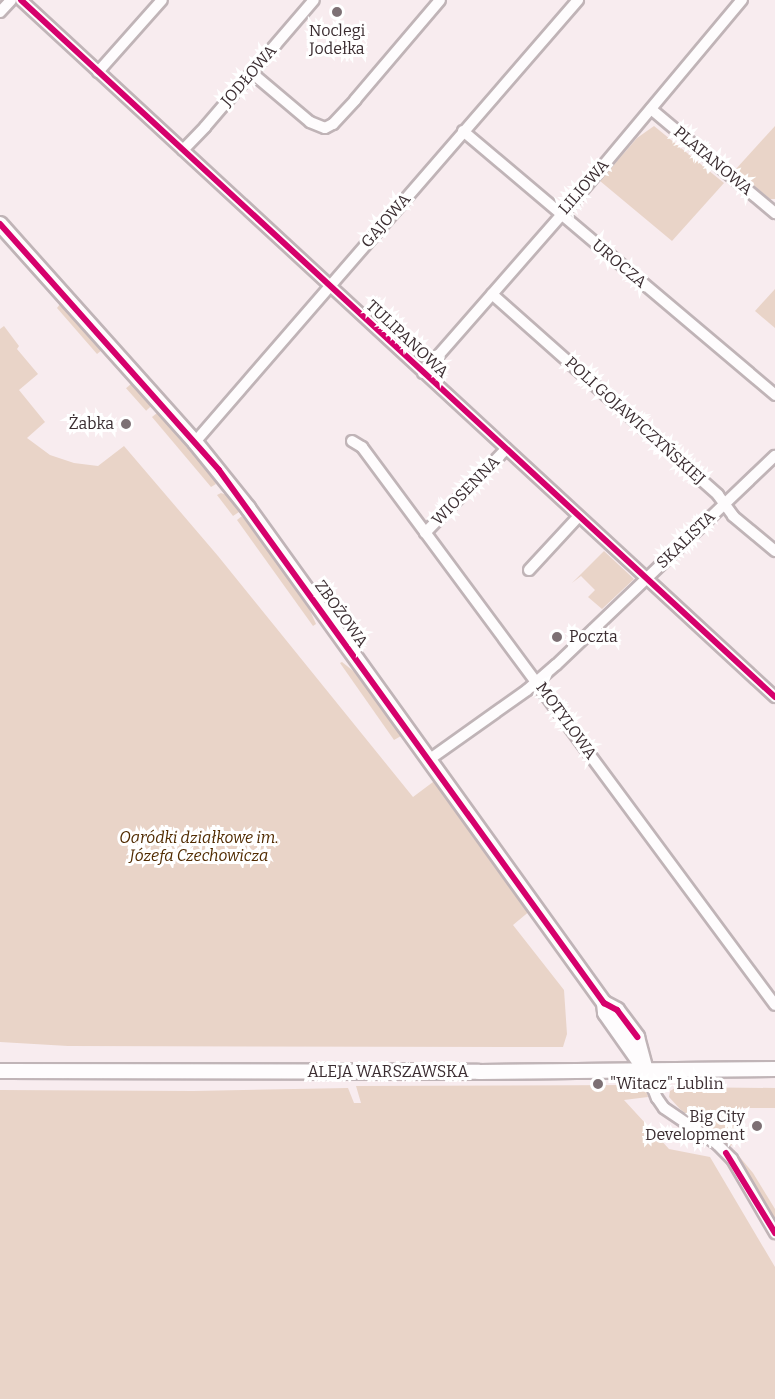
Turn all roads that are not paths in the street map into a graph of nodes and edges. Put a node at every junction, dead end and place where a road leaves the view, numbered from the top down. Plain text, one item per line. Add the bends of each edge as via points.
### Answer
1 (11, 0) edge
2 (21, 0) edge
3 (162, 0) edge
4 (314, 0) edge
5 (440, 0) edge
6 (578, 0) edge
7 (742, 0) edge
8 (0, 12) edge
9 (98, 72) junction
10 (252, 74) junction
11 (651, 109) junction
12 (463, 131) junction
13 (183, 150) junction
14 (773, 210) edge
15 (559, 215) junction
16 (0, 224) edge
17 (330, 286) junction
18 (492, 294) junction
19 (423, 373) junction
20 (775, 395) edge
21 (352, 441) dead end
22 (195, 442) junction
23 (506, 449) junction
24 (775, 456) edge
25 (725, 503) junction
26 (578, 517) junction
27 (425, 533) junction
28 (775, 551) edge
29 (529, 570) dead end
30 (646, 579) junction
31 (537, 682) junction
32 (775, 698) edge
33 (430, 759) junction
34 (775, 1005) edge
35 (775, 1069) edge
36 (646, 1070) junction
37 (0, 1071) edge
38 (775, 1233) edge

1 - 8 street
2 - 9 street, TULIPANOWA
3 - 9 street
4 - 10 street, JODŁOWA
5 - 10 street via 355,100 325,128 310,122
6 - 12 street, GAJOWA
7 - 11 street, LILIOWA
9 - 13 street, TULIPANOWA
10 - 13 street, JODŁOWA
11 - 14 street, PLATANOWA
11 - 15 street, LILIOWA
12 - 15 street, UROCZA
12 - 17 street, GAJOWA
13 - 17 street, TULIPANOWA
15 - 18 street, LILIOWA
15 - 20 street, UROCZA
16 - 22 street, ZBOŻOWA
17 - 19 street, TULIPANOWA
17 - 22 street, GAJOWA
18 - 19 street, LILIOWA
18 - 25 street, POLI GOJAWICZYŃSKIEJ
19 - 23 street, TULIPANOWA
21 - 27 street, MOTYLOWA via 362,447
22 - 33 street, ZBOŻOWA via 255,517
23 - 26 street, TULIPANOWA
23 - 27 street, WIOSENNA
24 - 25 street, SKALISTA
25 - 28 street, POLI GOJAWICZYŃSKIEJ via 733,516
25 - 30 street, SKALISTA
26 - 29 street
26 - 30 street, TULIPANOWA
27 - 31 street, MOTYLOWA
30 - 31 street, SKALISTA
30 - 32 street, TULIPANOWA
31 - 33 street, SKALISTA
31 - 34 street, MOTYLOWA
33 - 36 street, ZBOŻOWA via 604,1003 605,1013
35 - 36 street, ALEJA WARSZAWSKA
36 - 37 street, ALEJA WARSZAWSKA
36 - 38 street via 664,1108 732,1159

